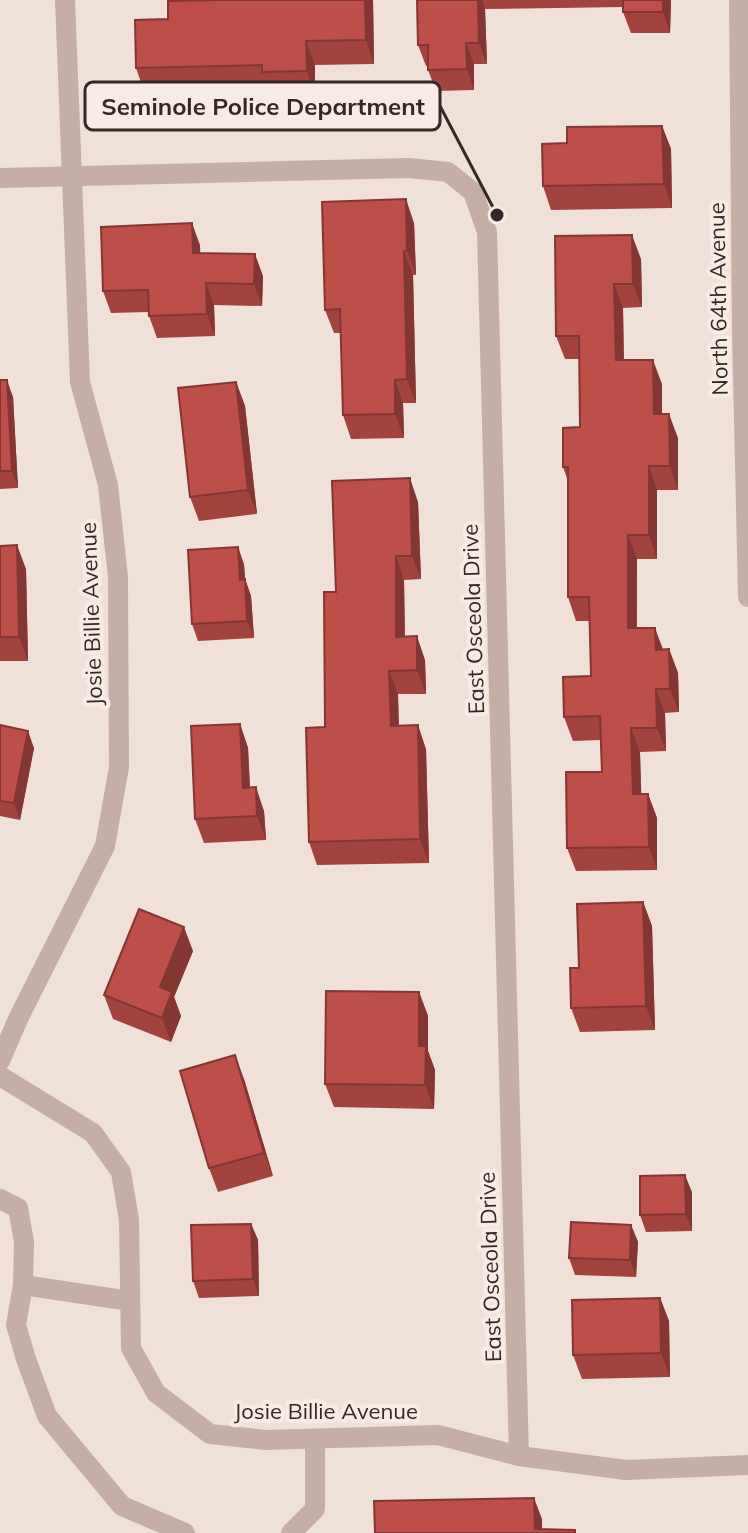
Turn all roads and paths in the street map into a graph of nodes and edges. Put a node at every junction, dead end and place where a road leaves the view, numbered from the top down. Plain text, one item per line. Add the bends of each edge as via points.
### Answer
1 (65, 0) edge
2 (739, 0) edge
3 (71, 175) junction
4 (0, 178) edge
5 (745, 331) edge
6 (748, 597) edge
7 (0, 1061) edge
8 (0, 1076) edge
9 (0, 1199) edge
10 (23, 1285) junction
11 (130, 1301) junction
12 (315, 1439) junction
13 (519, 1456) junction
14 (748, 1465) edge
15 (185, 1533) edge
16 (291, 1533) edge

1 - 3 street, Josie Billie Avenue
2 - 5 street, North 64th Avenue
3 - 4 street, East Osceola Drive
3 - 7 street, Josie Billie Avenue via 80,382 108,485 118,577 119,767 105,846
3 - 13 street, East Osceola Drive via 409,168 448,172 473,192 487,232
5 - 6 street, North 64th Avenue
8 - 11 street, Josie Billie Avenue via 93,1133 121,1172 129,1220
9 - 10 street via 18,1208
10 - 11 street
10 - 15 street via 16,1325 47,1416 122,1506
11 - 12 street, Josie Billie Avenue via 131,1348 156,1393 210,1434
12 - 13 street, Josie Billie Avenue via 438,1435
12 - 16 street via 315,1509
13 - 14 street, Josie Billie Avenue via 626,1470

